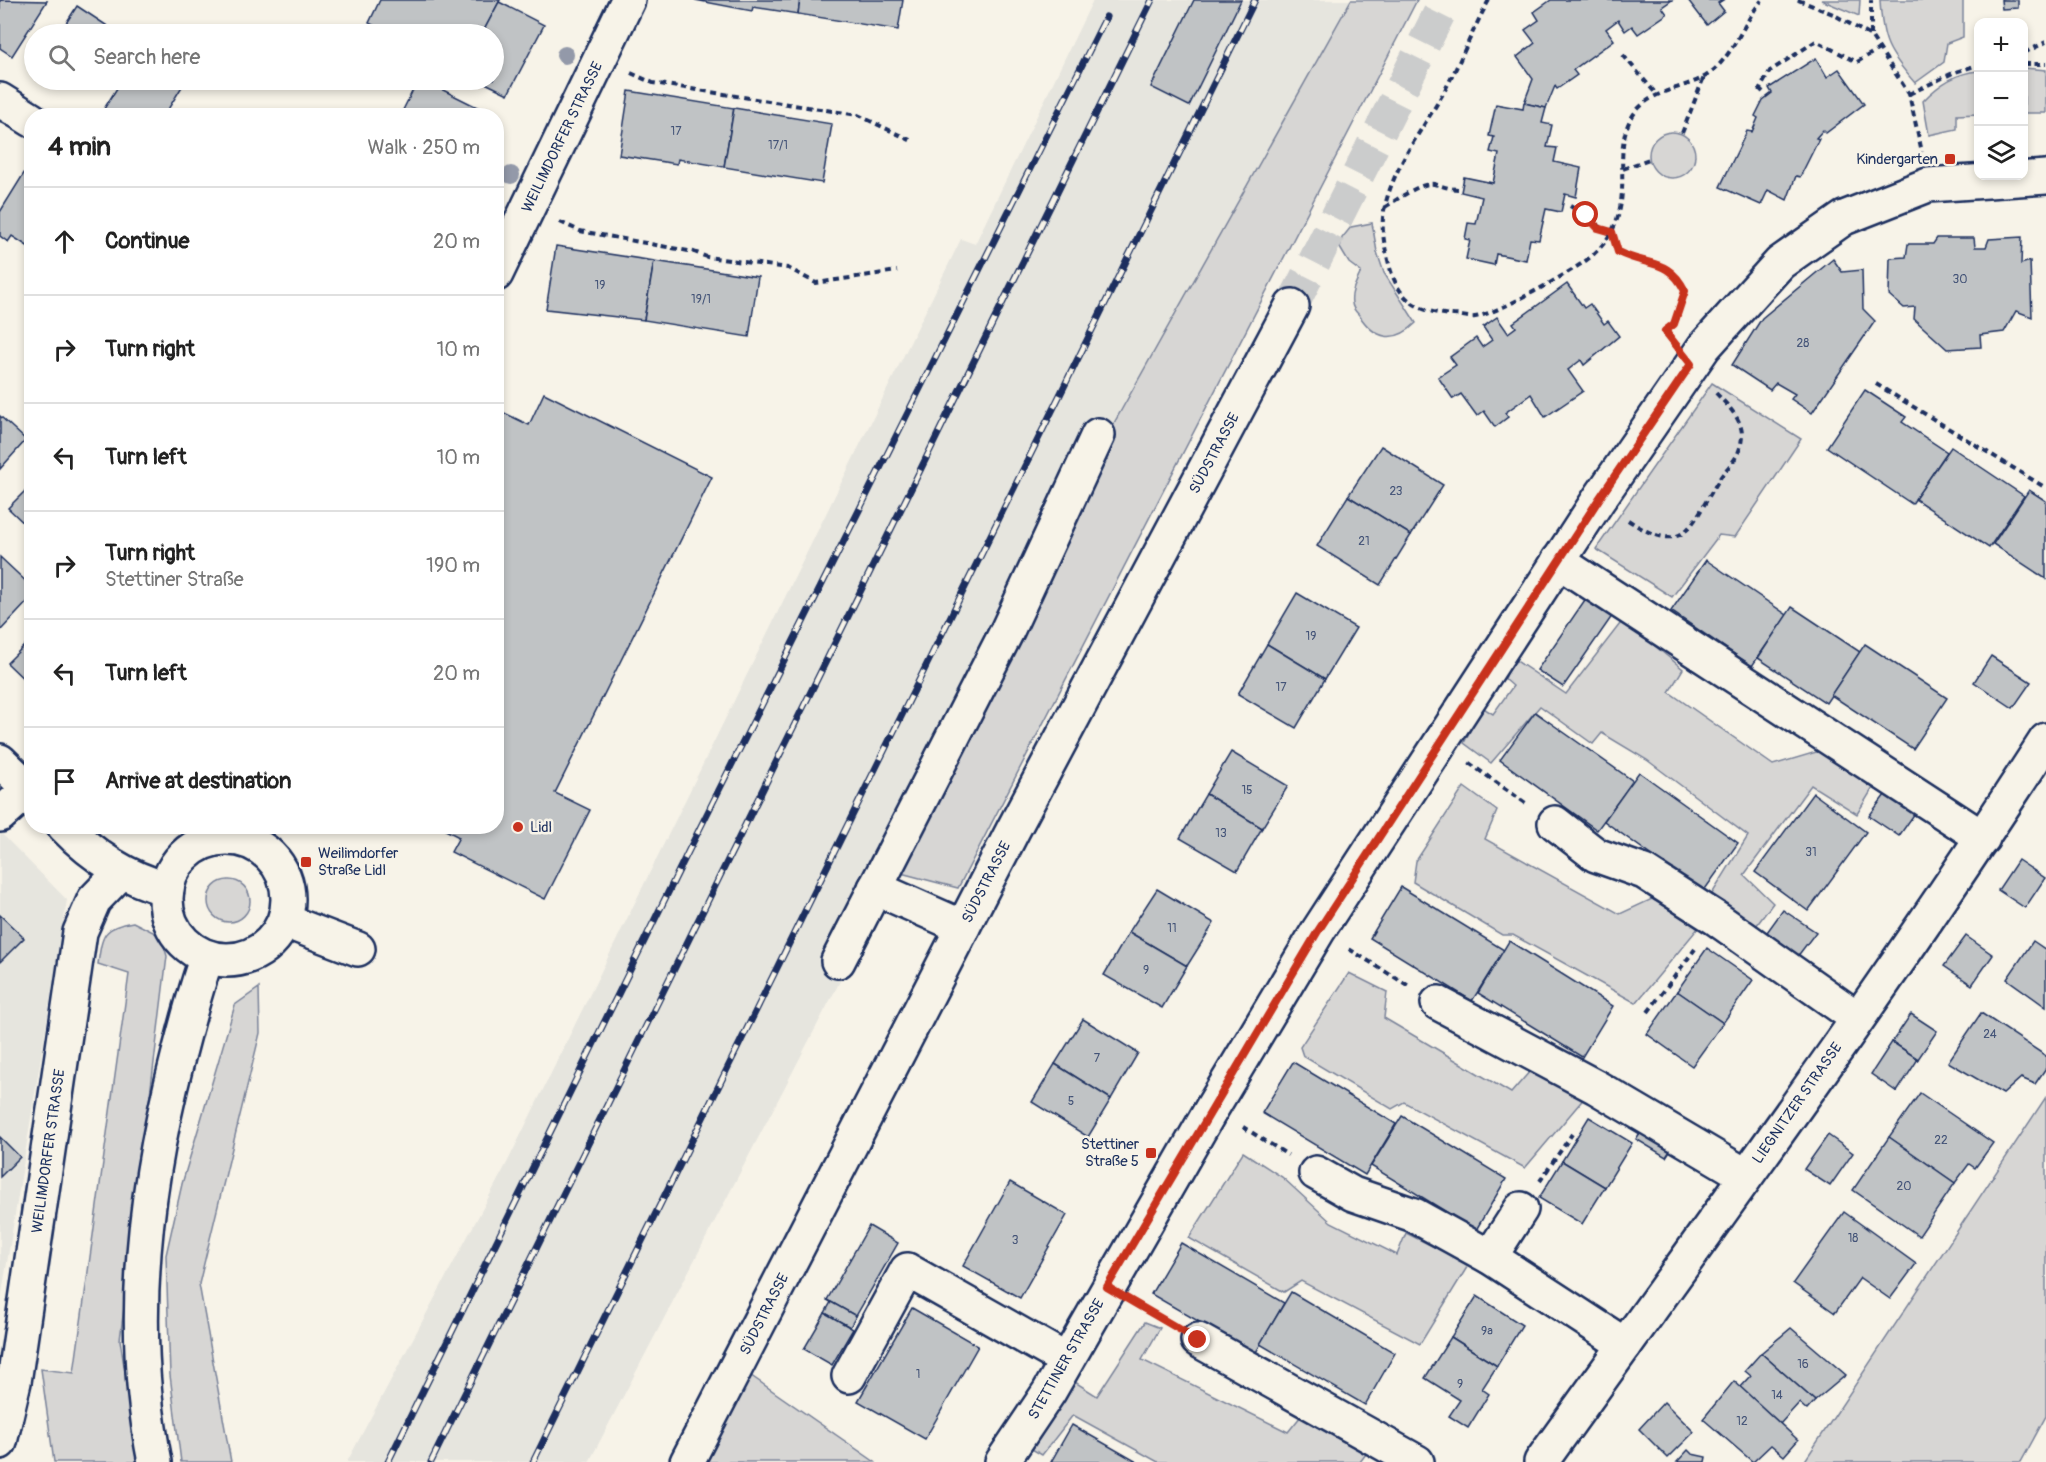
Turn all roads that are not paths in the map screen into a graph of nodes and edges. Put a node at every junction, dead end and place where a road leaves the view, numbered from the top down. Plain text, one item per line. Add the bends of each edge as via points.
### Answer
1 (628, 0) edge
2 (0, 100) edge
3 (24, 115) edge
4 (2046, 177) edge
5 (504, 257) edge
6 (1292, 306) tunnel mouth
7 (1098, 435) dead end
8 (1558, 561) junction
9 (2046, 740) edge
10 (0, 761) edge
11 (24, 785) edge
12 (24, 796) edge
13 (0, 815) edge
14 (1555, 823) road end
15 (72, 834) edge
16 (237, 834) edge
17 (241, 834) edge
18 (1983, 838) junction
19 (121, 872) junction
20 (875, 888) junction
21 (167, 889) junction
22 (285, 921) junction
23 (963, 927) junction
24 (358, 949) dead end
25 (207, 957) junction
26 (838, 962) dead end
27 (1438, 1003) road end
28 (1857, 1018) junction
29 (1316, 1173) road end
30 (1745, 1175) junction
31 (1521, 1209) road end
32 (1490, 1257) junction
33 (1198, 1340) road end
34 (1625, 1345) junction
35 (1066, 1360) junction
36 (849, 1376) dead end
37 (0, 1442) edge
38 (154, 1462) edge
39 (687, 1462) edge
40 (1002, 1462) edge
41 (1417, 1462) edge
42 (1541, 1462) edge

1 - 5 street, WEILIMDORFER STRASSE
2 - 3 street
4 - 8 street, STETTINER STRASSE via 1928,185 1844,218 1780,263 1691,364
6 - 23 street, SÜDSTRASSE
7 - 20 street via 1007,631
8 - 18 street
8 - 35 street, STETTINER STRASSE via 1318,931
9 - 18 street, LIEGNITZER STRASSE
10 - 11 street
12 - 13 street
14 - 28 street via 1596,855 1644,872 1717,919
15 - 19 street
16 - 21 street via 190,851 177,865
17 - 22 street via 276,862 289,900
18 - 28 street, LIEGNITZER STRASSE
19 - 21 street
19 - 37 street, WEILIMDORFER STRASSE via 94,900 80,932 14,1382
20 - 23 street
20 - 26 street
21 - 25 street via 170,919 178,935
22 - 24 street
22 - 25 street via 261,950 244,958
23 - 39 street, SÜDSTRASSE
25 - 38 street via 167,1100 145,1249 141,1340
27 - 30 street via 1596,1087
28 - 30 street, LIEGNITZER STRASSE
29 - 32 street via 1353,1194 1414,1215
30 - 34 street, LIEGNITZER STRASSE
31 - 32 street
32 - 34 street
33 - 41 street
34 - 42 street, LIEGNITZER STRASSE
35 - 36 street via 907,1270
35 - 40 street, STETTINER STRASSE

